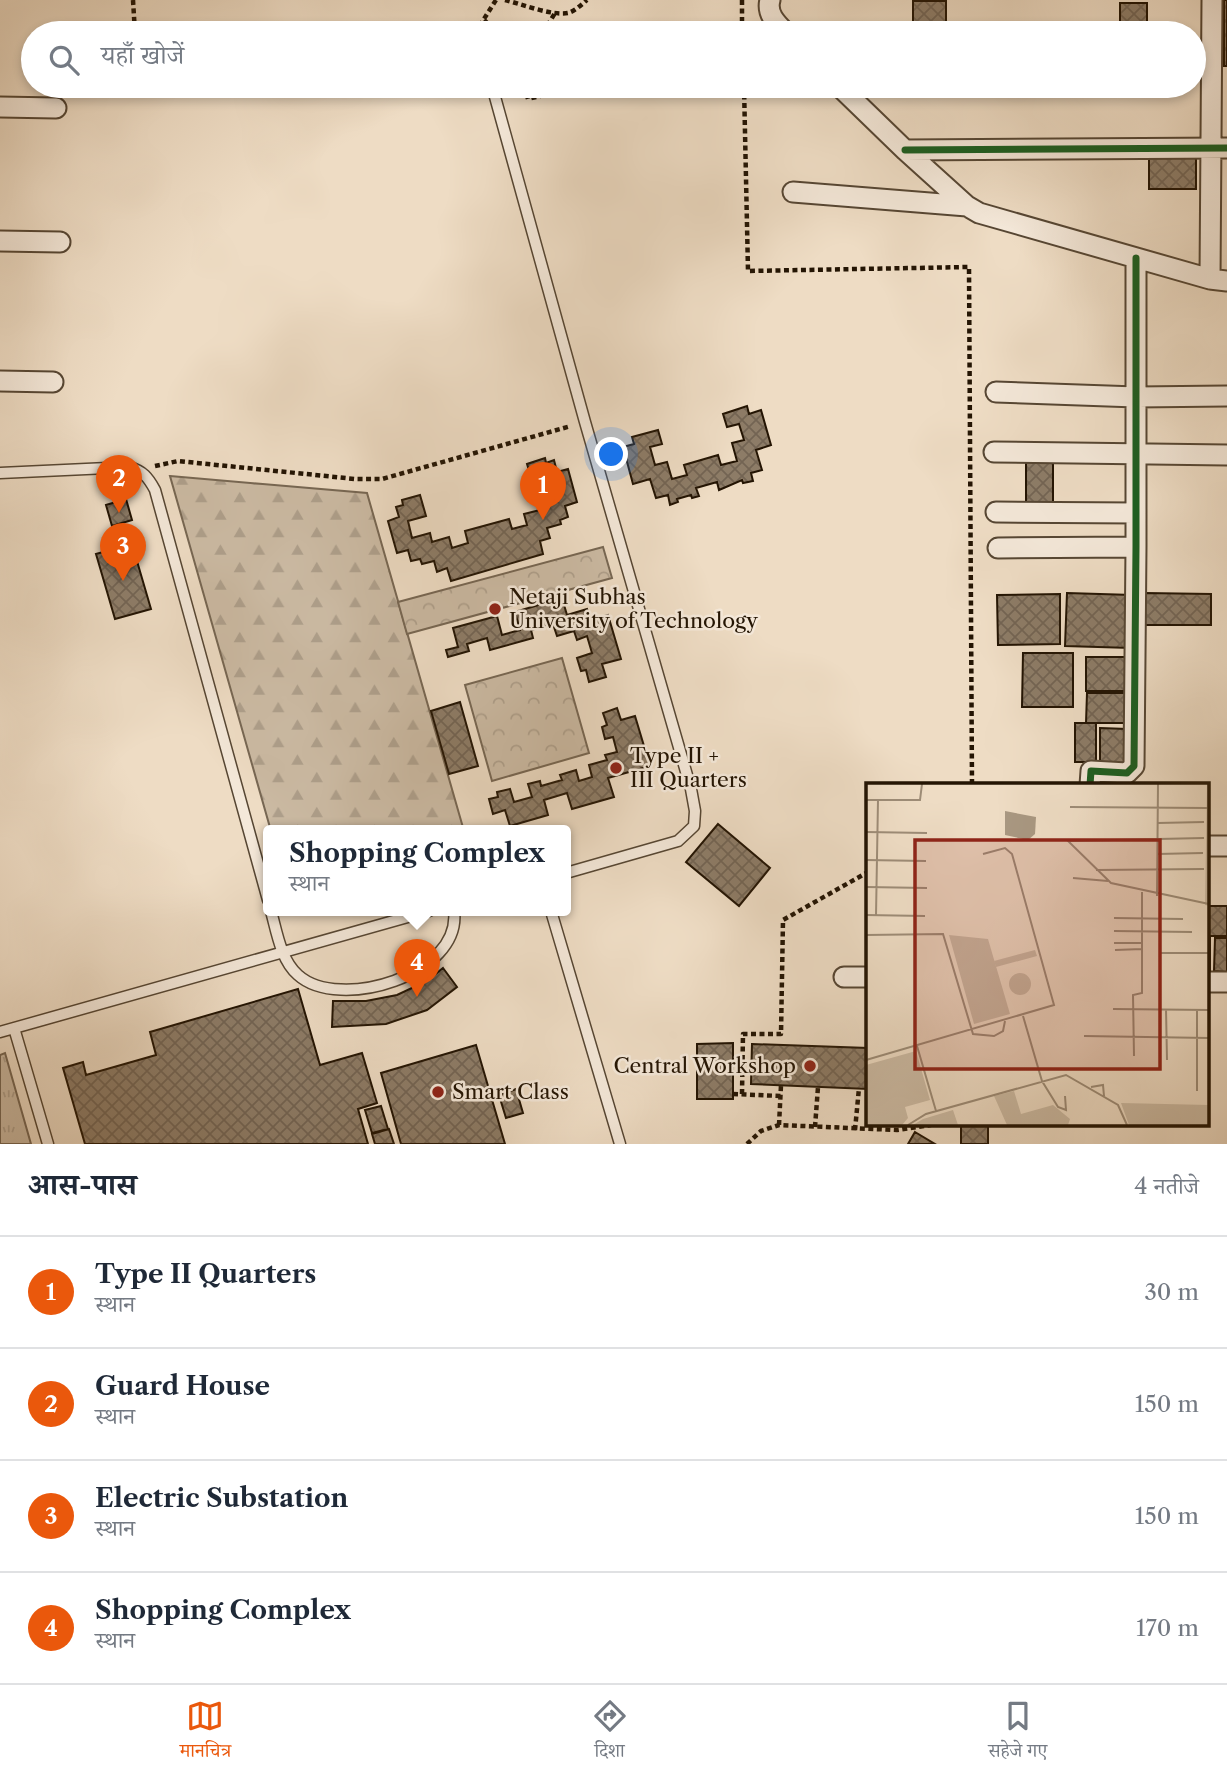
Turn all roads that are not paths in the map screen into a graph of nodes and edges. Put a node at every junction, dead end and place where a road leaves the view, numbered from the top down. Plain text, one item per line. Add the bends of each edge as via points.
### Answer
1 (770, 0) edge
2 (1212, 0) edge
3 (775, 21) edge
4 (1219, 71) edge
5 (495, 98) edge
6 (851, 98) edge
7 (0, 107) edge
8 (56, 108) dead end
9 (1218, 148) edge
10 (905, 150) junction
11 (793, 192) dead end
12 (967, 206) junction
13 (0, 241) edge
14 (60, 242) dead end
15 (1136, 258) junction
16 (1218, 280) edge
17 (0, 381) edge
18 (52, 382) dead end
19 (996, 392) dead end
20 (1227, 396) edge
21 (1136, 397) junction
22 (994, 452) dead end
23 (1136, 453) junction
24 (1227, 455) edge
25 (0, 473) edge
26 (996, 512) dead end
27 (1136, 513) junction
28 (1136, 547) junction
29 (998, 548) dead end
30 (1090, 783) edge
31 (571, 872) edge
32 (263, 882) edge
33 (272, 916) edge
34 (412, 916) edge
35 (454, 916) edge
36 (552, 916) edge
37 (283, 953) junction
38 (844, 977) dead end
39 (866, 977) edge
40 (14, 1028) junction
41 (0, 1032) edge
42 (48, 1144) edge
43 (620, 1144) edge

1 - 3 street
2 - 4 street
4 - 9 street
5 - 31 lane via 691,789 695,820 689,833 678,841
6 - 10 street
7 - 8 street
9 - 10 street
9 - 16 street
10 - 12 street
11 - 12 street
12 - 15 street via 992,218
13 - 14 street
15 - 16 street
15 - 21 street
17 - 18 street
19 - 21 street
20 - 21 street
21 - 23 street
22 - 23 street
23 - 24 street
23 - 27 street
25 - 32 lane via 129,467 149,479
26 - 27 street
27 - 28 street
28 - 29 street
28 - 30 street via 1134,766 1127,773 1091,771
33 - 37 lane
34 - 37 lane
35 - 37 lane via 448,943 439,954 412,973 378,986 341,989 311,983 292,969
36 - 43 lane
37 - 40 lane
38 - 39 street
40 - 41 lane
40 - 42 lane

